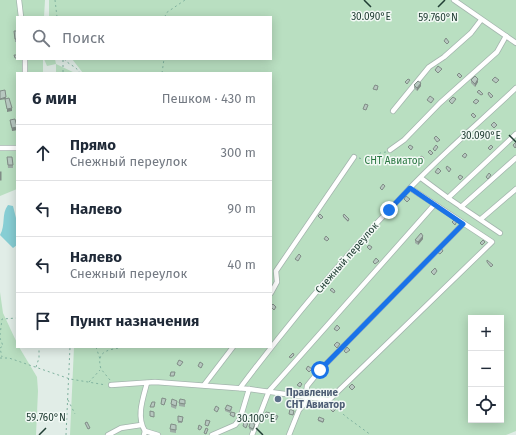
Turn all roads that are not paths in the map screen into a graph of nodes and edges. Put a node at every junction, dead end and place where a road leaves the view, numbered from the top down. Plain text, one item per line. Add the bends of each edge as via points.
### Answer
1 (19, 0) edge
2 (454, 0) edge
3 (21, 16) edge
4 (480, 20) junction
5 (506, 36) junction
6 (516, 43) edge
7 (25, 60) edge
8 (25, 72) edge
9 (516, 88) edge
10 (393, 111) dead end
11 (516, 134) edge
12 (0, 148) edge
13 (16, 148) edge
14 (390, 150) road end
15 (354, 157) road end
16 (516, 158) edge
17 (420, 178) junction
18 (410, 188) junction
19 (516, 189) edge
20 (448, 198) junction
21 (434, 205) junction
22 (461, 207) junction
23 (481, 219) junction
24 (463, 224) junction
25 (500, 233) dead end
26 (272, 291) edge
27 (272, 346) edge
28 (232, 348) edge
29 (270, 348) edge
30 (147, 383) junction
31 (113, 385) road end
32 (204, 386) junction
33 (240, 388) junction
34 (249, 389) junction
35 (269, 391) junction
36 (306, 396) junction
37 (141, 425) junction
38 (145, 433) edge
39 (108, 435) edge
40 (158, 435) edge
41 (212, 435) edge
42 (252, 435) edge
43 (289, 435) edge

1 - 3 street
2 - 4 street
4 - 5 street
4 - 10 street via 466,38 429,67
5 - 6 street
5 - 14 street via 497,52 440,103 404,140
7 - 8 street
9 - 17 street, Снежный переулок
11 - 20 street
12 - 13 street
15 - 26 street via 276,271 277,282
16 - 22 street
17 - 18 street, Снежный переулок
17 - 20 street
18 - 21 street
18 - 27 street, Снежный переулок via 329,277
19 - 23 street
20 - 22 street
21 - 24 street
21 - 35 street
22 - 23 street
23 - 25 street
24 - 36 street via 320,370 307,386
24 - 36 street via 492,242 329,400
28 - 32 street
29 - 33 street, Снежный переулок
30 - 31 street
30 - 32 street
30 - 37 street via 140,409
32 - 33 street
33 - 34 street
34 - 35 street
34 - 41 street via 240,419 235,425
35 - 36 street
35 - 42 street
36 - 43 street
37 - 38 street
37 - 39 street via 121,428
38 - 40 street

